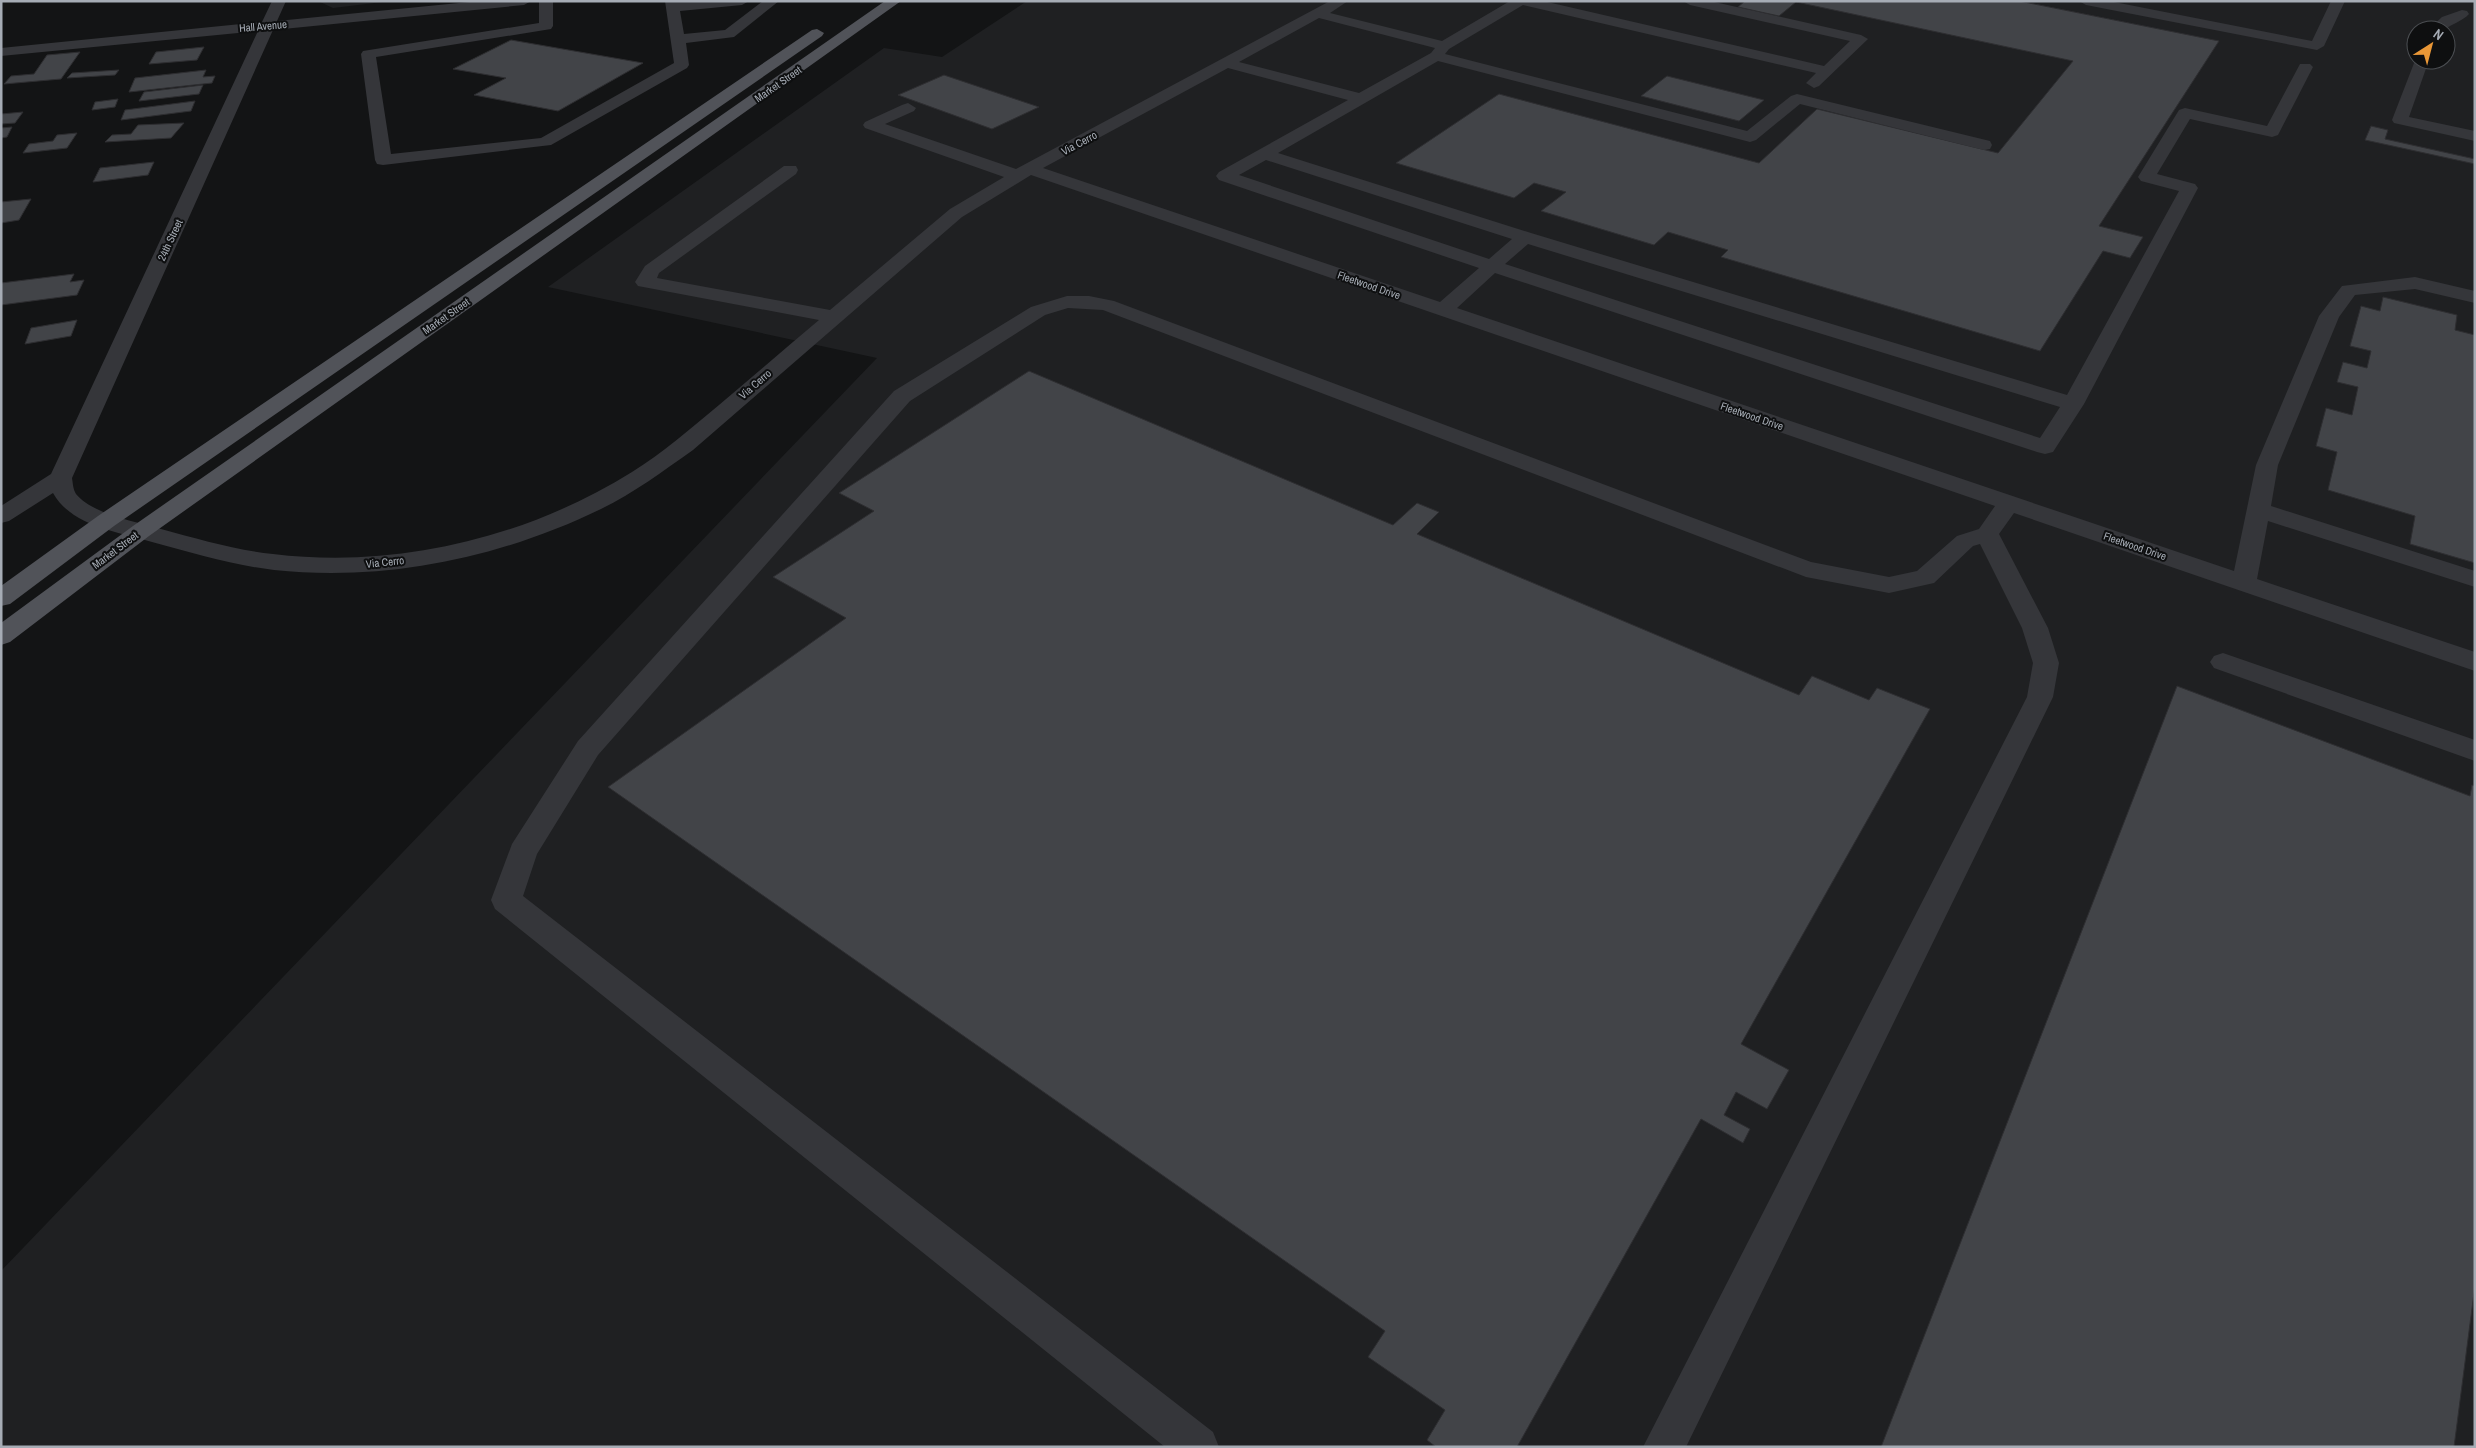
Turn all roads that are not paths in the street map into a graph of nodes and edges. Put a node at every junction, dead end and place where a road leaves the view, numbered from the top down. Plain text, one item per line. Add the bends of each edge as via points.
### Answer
1 (279, 1) edge
2 (524, 1) edge
3 (546, 1) edge
4 (742, 1) edge
5 (772, 1) edge
6 (894, 1) edge
7 (1342, 1) edge
8 (1520, 1) edge
9 (1524, 1) edge
10 (1690, 1) edge
11 (2086, 1) edge
12 (2338, 1) edge
13 (672, 4) edge
14 (2466, 12) edge
15 (1318, 14) junction
16 (2447, 20) edge
17 (829, 24) dead end
18 (268, 26) junction
19 (678, 39) junction
20 (1440, 51) junction
21 (1, 52) edge
22 (1227, 63) junction
23 (2305, 67) dead end
24 (2418, 70) edge
25 (1827, 71) junction
26 (1363, 99) junction
27 (1796, 99) junction
28 (908, 108) dead end
29 (2475, 136) edge
30 (1984, 145) dead end
31 (1264, 154) junction
32 (790, 170) dead end
33 (1024, 173) junction
34 (1525, 237) junction
35 (1492, 266) junction
36 (2475, 297) edge
37 (1443, 310) junction
38 (834, 317) junction
39 (2072, 404) junction
40 (60, 478) junction
41 (2009, 503) junction
42 (2258, 510) junction
43 (1, 516) edge
44 (106, 521) junction
45 (141, 531) junction
46 (1987, 534) junction
47 (2475, 579) edge
48 (2244, 583) junction
49 (1, 598) edge
50 (1, 636) edge
51 (2222, 662) dead end
52 (2475, 662) edge
53 (2475, 751) edge
54 (1198, 1447) edge
55 (1664, 1447) edge

1 - 18 street, 24th Street
2 - 18 street, Hall Avenue
3 - 19 street via 546,26 368,54 383,160 545,142 682,65
4 - 13 street
5 - 19 street via 728,34
6 - 45 main road, Market Street
7 - 15 street, Via Cerro
8 - 20 street
9 - 25 street
10 - 25 street via 1861,39
11 - 12 street via 2317,46
13 - 19 street
14 - 16 street
15 - 20 street
15 - 22 street, Via Cerro
17 - 44 main road, Market Street
18 - 21 street, Hall Avenue
18 - 40 street, 24th Street
20 - 26 street
20 - 27 street via 1750,137
22 - 26 street
22 - 33 street, Via Cerro
23 - 39 street via 2272,132 2186,113 2147,177 2189,188
24 - 29 street via 2400,120
25 - 27 street
26 - 31 street
27 - 30 street
28 - 33 street, Fleetwood Drive via 871,125
31 - 34 street
31 - 35 street via 1225,176
32 - 38 street via 652,270 645,282
33 - 37 street, Fleetwood Drive
33 - 38 street, Via Cerro via 956,213
34 - 35 street
34 - 39 street
35 - 37 street
35 - 39 street via 2045,447
36 - 42 street via 2416,283 2349,290 2329,316 2266,465
37 - 41 street, Fleetwood Drive
38 - 45 street, Via Cerro via 664,462 600,500 523,533 466,550 350,565 272,562 214,552
40 - 43 street
40 - 44 street via 63,496
41 - 46 street
41 - 48 street, Fleetwood Drive
42 - 47 street
42 - 48 street
44 - 45 street, Via Cerro
44 - 49 main road, Market Street
45 - 50 main road, Market Street
46 - 54 street via 1965,542 1924,577 1889,585 1806,569 1107,305 1067,302 1038,311 902,396 588,748 524,852 506,900
46 - 55 street via 2035,628 2046,663 2040,697
48 - 52 street, Fleetwood Drive
51 - 53 street

